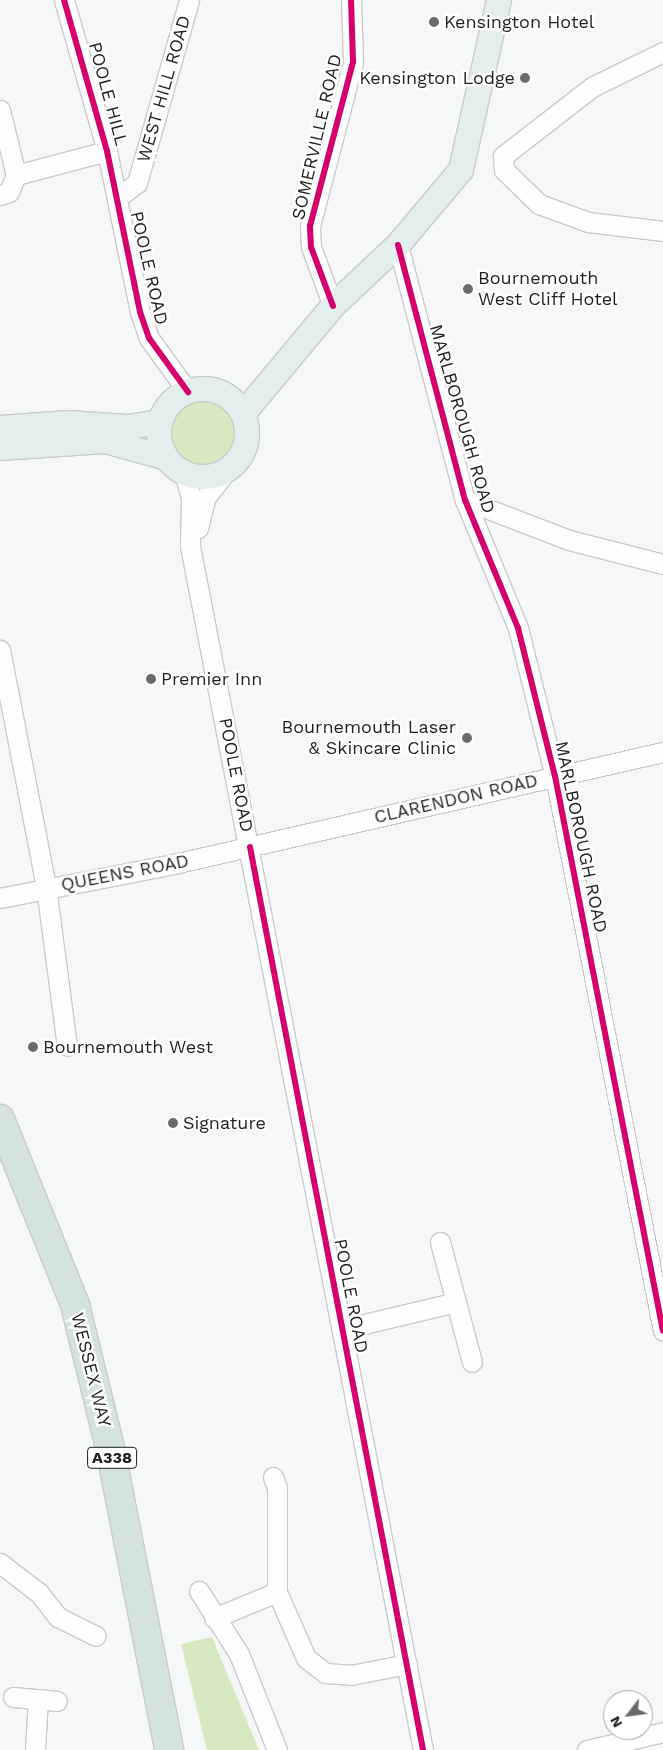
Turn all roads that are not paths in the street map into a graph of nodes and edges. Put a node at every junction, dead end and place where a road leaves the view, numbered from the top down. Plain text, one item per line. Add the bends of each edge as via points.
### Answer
1 (64, 0) edge
2 (189, 0) edge
3 (351, 0) edge
4 (498, 0) edge
5 (663, 52) edge
6 (0, 110) edge
7 (107, 151) junction
8 (16, 175) junction
9 (0, 195) edge
10 (118, 198) junction
11 (663, 231) edge
12 (398, 245) junction
13 (333, 306) junction
14 (188, 392) junction
15 (243, 414) junction
16 (161, 422) junction
17 (0, 428) edge
18 (0, 448) edge
19 (176, 465) junction
20 (228, 470) junction
21 (466, 500) junction
22 (663, 564) edge
23 (195, 567) junction
24 (0, 650) edge
25 (663, 752) edge
26 (554, 776) junction
27 (250, 847) junction
28 (46, 887) junction
29 (0, 898) edge
30 (67, 1046) dead end
31 (0, 1119) edge
32 (440, 1242) dead end
33 (456, 1302) junction
34 (342, 1329) junction
35 (663, 1331) edge
36 (472, 1362) dead end
37 (273, 1477) dead end
38 (0, 1563) edge
39 (199, 1590) dead end
40 (277, 1592) junction
41 (214, 1618) junction
42 (96, 1636) dead end
43 (407, 1664) junction
44 (13, 1697) dead end
45 (663, 1732) edge
46 (35, 1750) edge
47 (169, 1750) edge
48 (277, 1750) edge
49 (424, 1750) edge
50 (588, 1750) edge

1 - 7 street, POOLE HILL
2 - 10 street, WEST HILL ROAD via 137,182
3 - 13 street, SOMERVILLE ROAD via 353,62 310,226 310,247
4 - 12 main road via 461,170
5 - 11 street via 592,87 503,156 504,170 539,204 588,222
6 - 8 street
7 - 8 street
7 - 10 street, POOLE HILL
8 - 9 street via 8,192
10 - 14 street, POOLE ROAD via 146,329
12 - 13 main road
12 - 21 street, MARLBOROUGH ROAD
13 - 15 main road
14 - 15 main road via 221,393
14 - 16 main road via 171,404
15 - 20 main road via 246,444
16 - 17 main road via 128,427 68,423
16 - 19 main road via 160,439
18 - 19 main road via 105,441
19 - 20 main road via 206,477
19 - 23 street, POOLE ROAD via 191,498 187,528
20 - 23 street, POOLE ROAD via 214,485 198,517
21 - 22 street via 569,540
21 - 26 street, MARLBOROUGH ROAD via 518,628
23 - 27 street, POOLE ROAD
24 - 28 street
25 - 26 street, CLARENDON ROAD
26 - 27 street, CLARENDON ROAD
26 - 35 street, MARLBOROUGH ROAD
27 - 28 street, QUEENS ROAD
27 - 34 street, POOLE ROAD
28 - 29 street, QUEENS ROAD
28 - 30 street
31 - 47 highway, WESSEX WAY / A338 via 75,1305 149,1640
32 - 33 street
33 - 34 street
33 - 36 street
34 - 43 street, POOLE ROAD
37 - 40 street
38 - 42 street via 39,1594 58,1617
39 - 41 street
40 - 41 street
40 - 43 street via 313,1667 351,1675
41 - 48 street via 239,1654
43 - 49 street, POOLE ROAD
44 - 46 street via 48,1700
45 - 50 street

